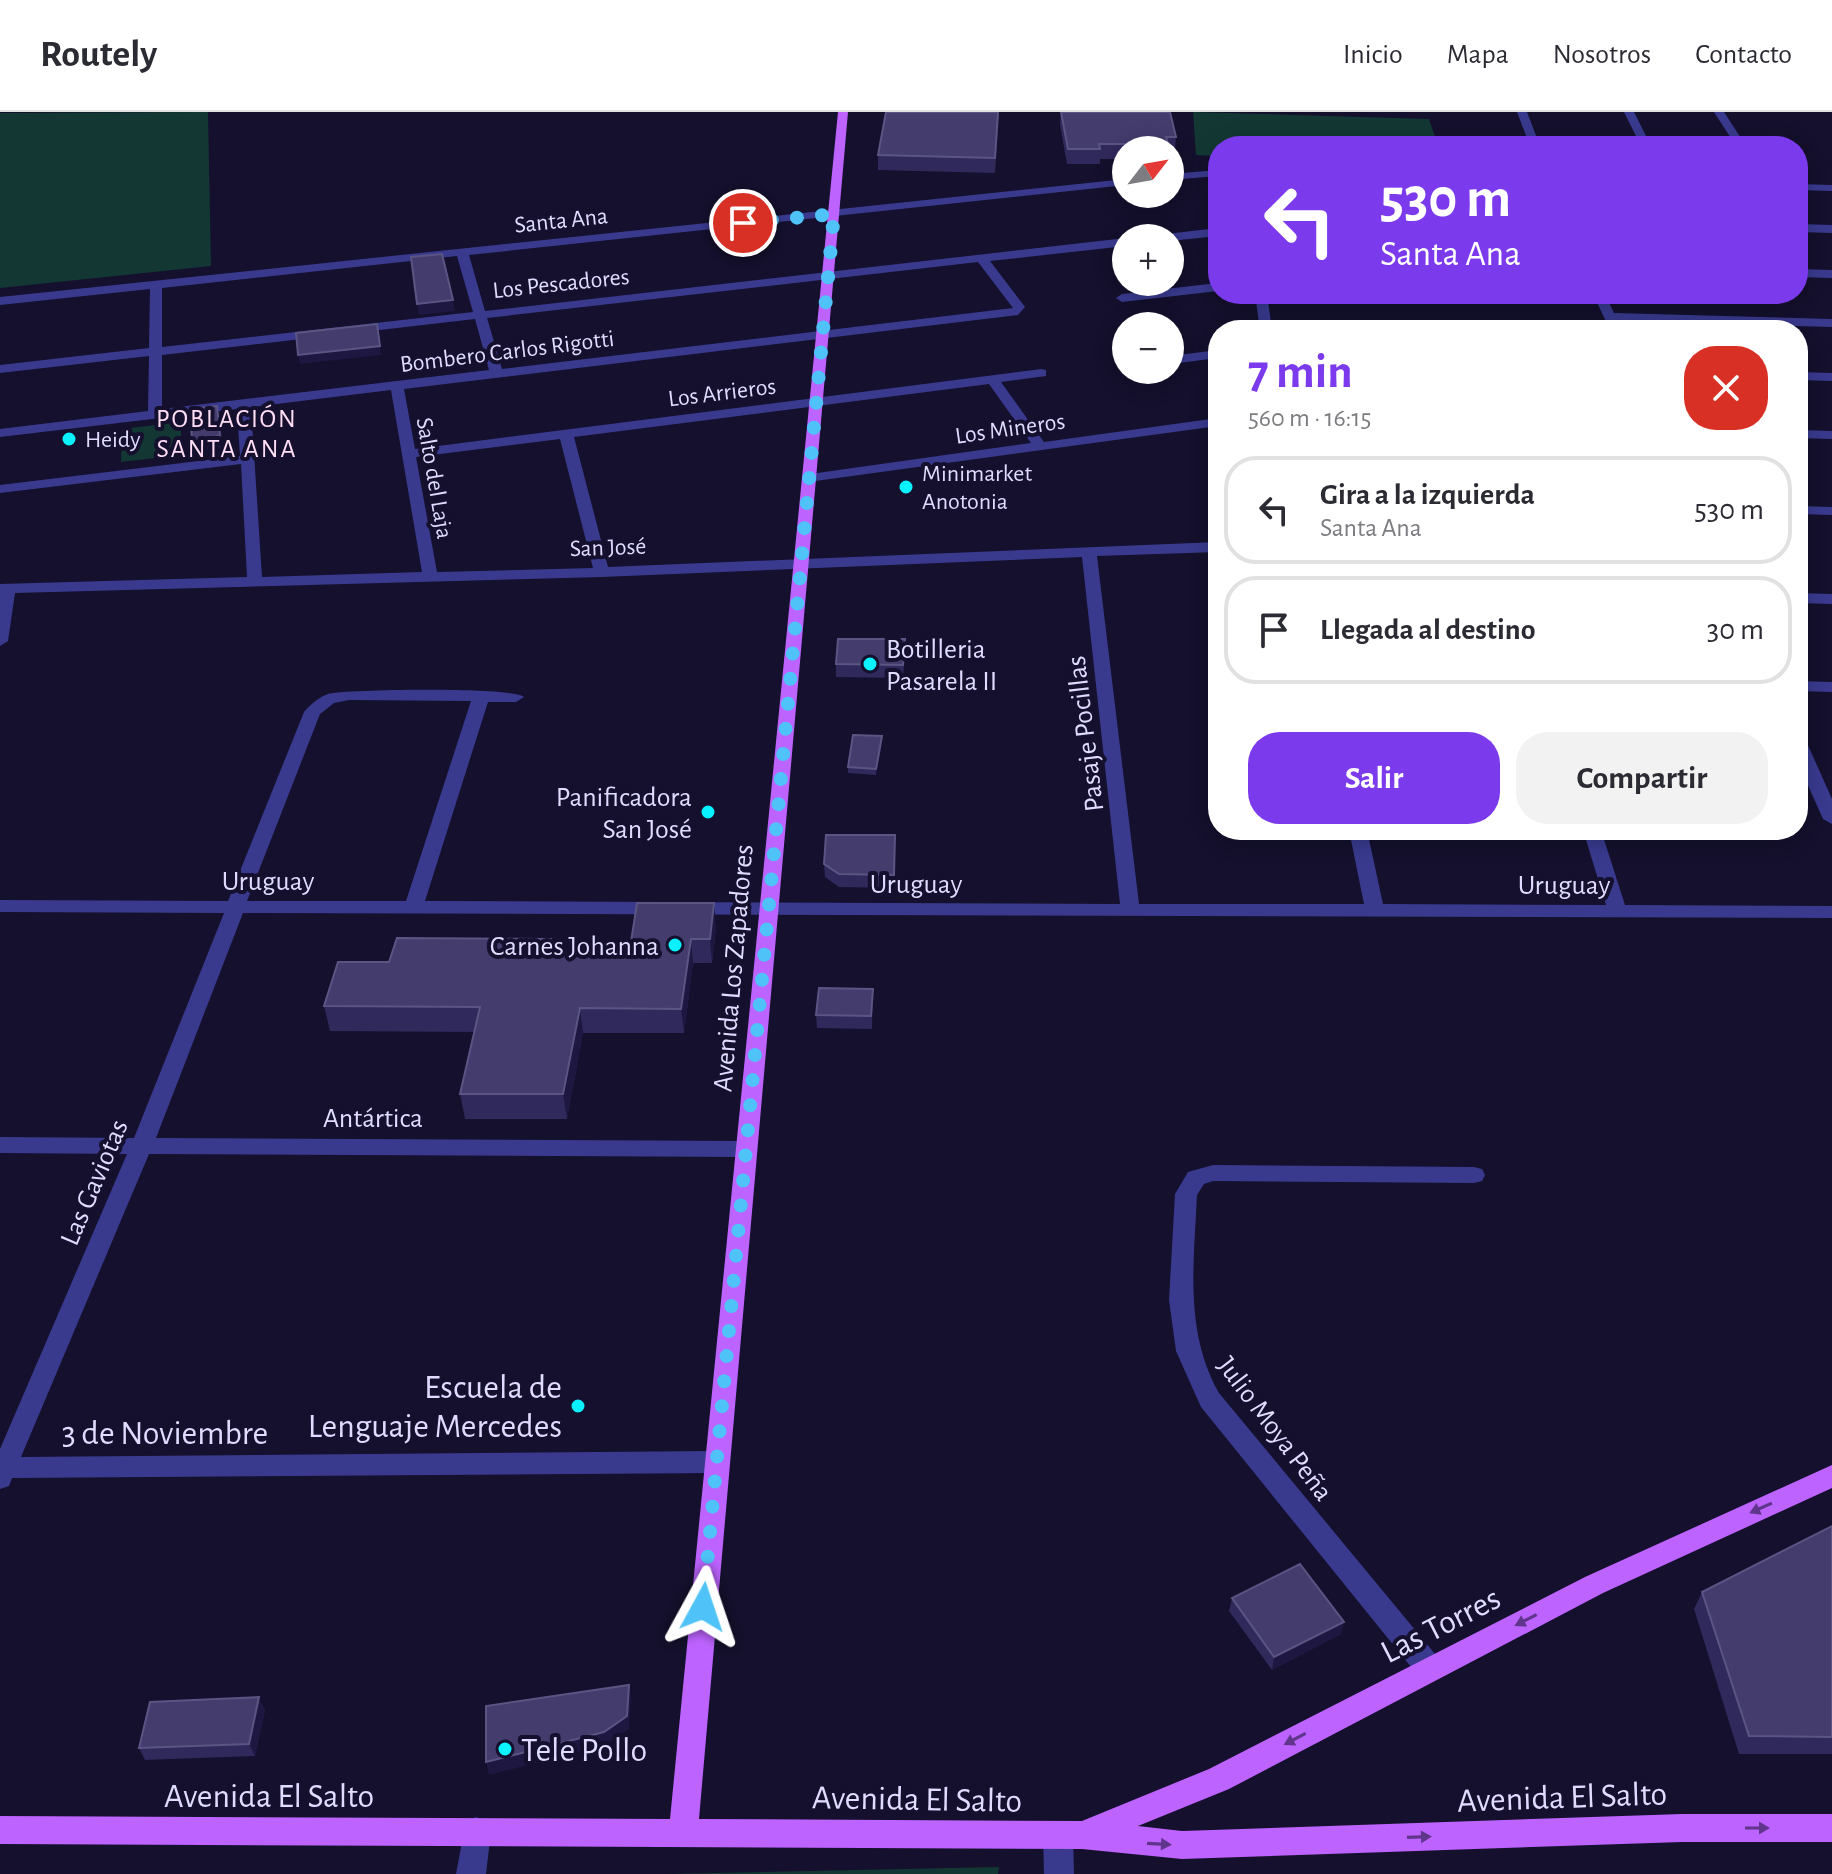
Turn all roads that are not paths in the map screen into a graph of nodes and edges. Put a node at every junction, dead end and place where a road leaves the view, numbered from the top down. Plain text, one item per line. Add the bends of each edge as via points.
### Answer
1 (843, 112) edge
2 (1522, 112) edge
3 (1629, 112) edge
4 (1719, 112) edge
5 (1531, 136) edge
6 (1641, 136) edge
7 (1735, 136) edge
8 (1208, 174) edge
9 (1184, 176) edge
10 (1112, 184) edge
11 (1808, 187) edge
12 (1832, 188) edge
13 (834, 214) junction
14 (1808, 228) edge
15 (1832, 229) edge
16 (1208, 233) edge
17 (1184, 236) edge
18 (1112, 244) edge
19 (462, 252) junction
20 (981, 258) junction
21 (1808, 273) edge
22 (1832, 274) edge
23 (828, 276) junction
24 (156, 284) junction
25 (1208, 288) edge
26 (1122, 298) dead end
27 (0, 301) edge
28 (1603, 304) edge
29 (480, 315) junction
30 (1609, 317) junction
31 (1610, 320) edge
32 (1720, 320) edge
33 (1808, 322) edge
34 (1832, 323) edge
35 (822, 336) junction
36 (156, 351) junction
37 (1208, 355) edge
38 (1184, 358) edge
39 (0, 369) edge
40 (1041, 373) dead end
41 (497, 375) junction
42 (1808, 376) edge
43 (1832, 377) edge
44 (992, 379) junction
45 (397, 386) junction
46 (814, 402) junction
47 (244, 405) junction
48 (155, 415) junction
49 (1208, 423) edge
50 (0, 433) edge
51 (566, 434) junction
52 (1808, 434) edge
53 (1832, 435) edge
54 (1040, 446) junction
55 (409, 454) junction
56 (247, 459) junction
57 (808, 478) junction
58 (0, 489) edge
59 (1808, 510) edge
60 (1832, 511) edge
61 (1208, 547) edge
62 (1089, 552) junction
63 (800, 565) junction
64 (602, 572) junction
65 (430, 576) junction
66 (255, 581) junction
67 (4, 589) edge
68 (1808, 598) edge
69 (1832, 599) edge
70 (0, 641) edge
71 (1808, 686) edge
72 (1832, 687) edge
73 (481, 696) junction
74 (516, 697) dead end
75 (1808, 758) edge
76 (1824, 783) edge
77 (1832, 819) edge
78 (1360, 840) edge
79 (1595, 840) edge
80 (0, 906) edge
81 (236, 908) junction
82 (413, 909) junction
83 (768, 911) junction
84 (1130, 911) junction
85 (1375, 911) junction
86 (1618, 912) junction
87 (1832, 912) edge
88 (0, 1145) edge
89 (142, 1145) junction
90 (745, 1149) junction
91 (1474, 1175) dead end
92 (715, 1462) junction
93 (2, 1471) edge
94 (1832, 1476) edge
95 (1430, 1669) junction
96 (1832, 1828) edge
97 (0, 1830) edge
98 (683, 1830) junction
99 (476, 1831) junction
100 (1070, 1835) junction
101 (471, 1874) edge
102 (1059, 1874) edge

1 - 13 main road, Avenida Los Zapadores
2 - 5 street
3 - 6 street
4 - 7 street
8 - 9 street
10 - 13 street, Santa Ana
11 - 12 street
13 - 19 street, Santa Ana
13 - 23 main road, Avenida Los Zapadores
14 - 15 street
16 - 17 street
18 - 20 street, Los Pescadores
19 - 24 street, Santa Ana
19 - 29 street
20 - 23 street, Los Pescadores
20 - 35 street, Bombero Carlos Rigotti via 1018,311
21 - 22 street
23 - 29 street, Los Pescadores
23 - 35 main road, Avenida Los Zapadores
24 - 27 street, Santa Ana
24 - 36 street
25 - 26 street
28 - 30 street
29 - 36 street, Los Pescadores
29 - 41 street
30 - 31 street
30 - 32 street
33 - 34 street
35 - 41 street, Bombero Carlos Rigotti
35 - 46 main road, Avenida Los Zapadores
36 - 39 street, Los Pescadores
36 - 48 street
37 - 38 street
40 - 44 street, Los Arrieros
41 - 45 street, Bombero Carlos Rigotti
42 - 43 street
44 - 46 street, Los Arrieros
44 - 54 street
45 - 47 street, Bombero Carlos Rigotti
45 - 55 street, Salto del Laja
46 - 51 street, Los Arrieros
46 - 57 main road, Avenida Los Zapadores
47 - 48 street, Bombero Carlos Rigotti
47 - 56 street
48 - 50 street, Bombero Carlos Rigotti
49 - 54 street, Los Mineros
51 - 55 street, Los Arrieros
51 - 64 street
52 - 53 street
54 - 57 street, Los Mineros
55 - 65 street, Salto del Laja
56 - 58 street
56 - 66 street
57 - 63 main road, Avenida Los Zapadores
59 - 60 street
61 - 62 street, San José
62 - 63 street, San José
62 - 84 street, Pasaje Pocillas
63 - 64 street, San José
63 - 83 main road, Avenida Los Zapadores
64 - 65 street, San José
65 - 66 street, San José
66 - 67 street, San José
67 - 70 street
68 - 69 street
71 - 72 street
73 - 74 street, Las Gaviotas
73 - 81 street, Las Gaviotas via 349,695 319,705
73 - 82 street
75 - 76 street
76 - 77 street
78 - 85 street
79 - 86 street
80 - 81 street, Uruguay
81 - 82 street, Uruguay
81 - 89 street, Las Gaviotas
82 - 83 street, Uruguay
83 - 84 street, Uruguay
83 - 90 main road, Avenida Los Zapadores
84 - 85 street, Uruguay
85 - 86 street, Uruguay
86 - 87 street, Uruguay
88 - 89 street, Antártica
89 - 90 street, Antártica
89 - 93 street, Las Gaviotas
90 - 92 main road, Avenida Los Zapadores
91 - 95 street, Julio Moya Peña via 1213,1173 1196,1178 1186,1194 1181,1324 1192,1370 1210,1400
92 - 93 street, 3 de Noviembre
92 - 98 main road, Avenida Los Zapadores
94 -> 95 main road, Las Torres via 1594,1585
95 -> 100 main road, Las Torres via 1219,1779
100 -> 96 main road, Avenida El Salto via 1182,1845
97 - 99 main road, Avenida El Salto
98 - 99 main road, Avenida El Salto
98 - 100 main road, Avenida El Salto
99 - 101 street
100 - 102 street

